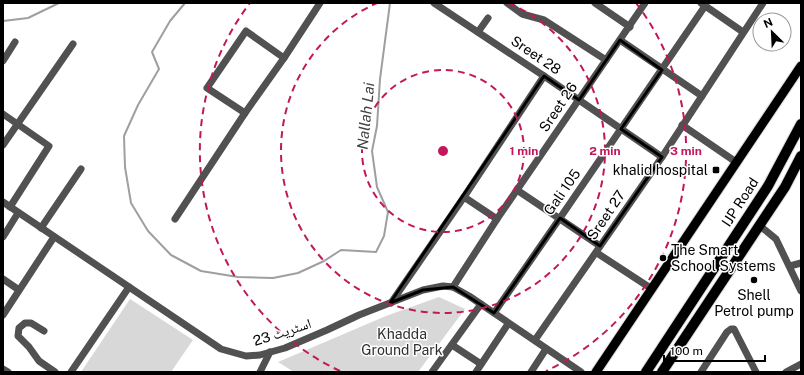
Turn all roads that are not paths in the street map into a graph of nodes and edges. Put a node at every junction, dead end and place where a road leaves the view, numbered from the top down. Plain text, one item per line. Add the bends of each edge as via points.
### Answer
1 (320, 3) edge
2 (434, 3) edge
3 (507, 3) edge
4 (595, 3) edge
5 (645, 3) edge
6 (763, 3) edge
7 (703, 4) edge
8 (488, 18) dead end
9 (630, 27) junction
10 (478, 32) junction
11 (744, 32) junction
12 (620, 40) junction
13 (16, 42) dead end
14 (73, 44) dead end
15 (284, 58) junction
16 (606, 60) junction
17 (3, 61) edge
18 (801, 66) edge
19 (662, 70) junction
20 (544, 76) junction
21 (702, 96) junction
22 (578, 100) junction
23 (245, 113) junction
24 (3, 114) edge
25 (17, 123) junction
26 (801, 124) edge
27 (682, 125) junction
28 (622, 128) junction
29 (3, 145) edge
30 (801, 156) edge
31 (662, 157) junction
32 (736, 162) junction
33 (81, 169) dead end
34 (518, 190) junction
35 (464, 196) junction
36 (3, 202) edge
37 (10, 207) junction
38 (18, 213) junction
39 (560, 218) junction
40 (176, 219) dead end
41 (497, 219) junction
42 (758, 226) junction
43 (41, 228) junction
44 (3, 236) edge
45 (54, 237) junction
46 (598, 249) junction
47 (801, 263) edge
48 (790, 266) junction
49 (3, 279) edge
50 (129, 287) junction
51 (453, 287) junction
52 (652, 289) junction
53 (19, 290) junction
54 (801, 291) edge
55 (390, 303) junction
56 (481, 304) junction
57 (494, 313) junction
58 (3, 315) edge
59 (508, 324) junction
60 (44, 331) dead end
61 (535, 340) junction
62 (452, 345) junction
63 (546, 349) junction
64 (270, 352) junction
65 (481, 364) junction
66 (801, 364) edge
67 (3, 369) edge
68 (8, 372) edge
69 (55, 372) edge
70 (71, 372) edge
71 (260, 372) edge
72 (432, 372) edge
73 (476, 372) edge
74 (531, 372) edge
75 (581, 372) edge
76 (596, 372) edge
77 (646, 372) edge
78 (662, 372) edge
79 (701, 372) edge
80 (756, 372) edge
81 (786, 372) edge

1 - 15 street
2 - 10 street, Sreet 28
3 - 16 street via 522,14 544,20
4 - 9 street
5 - 9 street, Sreet 26
6 - 11 street, Sreet 27
7 - 11 street
7 - 19 street, Gali 105
8 - 10 street
9 - 12 street, Sreet 26
10 - 20 street, Sreet 28
11 - 21 street, Sreet 27
12 - 16 street, Sreet 26
12 - 19 street
13 - 17 street
14 - 25 street
15 - 23 street
15 - 23 street via 246,31 207,88
16 - 22 street, Sreet 26
18 - 32 main road
19 - 21 street
19 - 28 street, Gali 105
20 - 22 street, Sreet 28
20 - 35 street
21 - 27 street, Sreet 27
22 - 28 street, Sreet 28
22 - 34 street, Sreet 26
23 - 40 street
24 - 25 street
25 - 29 street
25 - 37 street via 49,146
26 - 77 highway, IJP Road via 768,186
27 - 31 street, Sreet 27
27 - 32 street
28 - 31 street, Sreet 28
28 - 39 street, Gali 105
30 - 42 highway, IJP Road via 785,187
31 - 46 street, Sreet 27
32 - 52 main road
33 - 43 street
34 - 39 street
34 - 41 street, Sreet 26
35 - 41 street
35 - 55 street
36 - 37 street, اسٹریٹ 23
37 - 38 street, اسٹریٹ 23
38 - 43 street, اسٹریٹ 23
38 - 44 street
39 - 46 street
39 - 57 street, Gali 105
41 - 51 street, Sreet 26
42 - 48 street via 776,239
42 - 78 highway, IJP Road
43 - 45 street, اسٹریٹ 23
45 - 50 street, اسٹریٹ 23
45 - 53 street
46 - 52 street
46 - 61 street, Sreet 27
47 - 48 street
48 - 54 street
49 - 53 street
50 - 64 street, اسٹریٹ 23 via 221,349 246,356
50 - 70 street
51 - 55 street, اسٹریٹ 23 via 423,290
51 - 56 street
52 - 76 main road
53 - 58 street
55 - 64 street, اسٹریٹ 23
56 - 57 street
56 - 62 street
57 - 59 street
59 - 61 street
59 - 65 street
60 - 69 street via 31,323 25,323 19,328 18,336 39,362
61 - 63 street
62 - 65 street
62 - 72 street
63 - 74 street
63 - 75 street
64 - 71 street
65 - 73 street
66 - 81 street
67 - 68 street
79 - 80 street via 731,328 734,329

